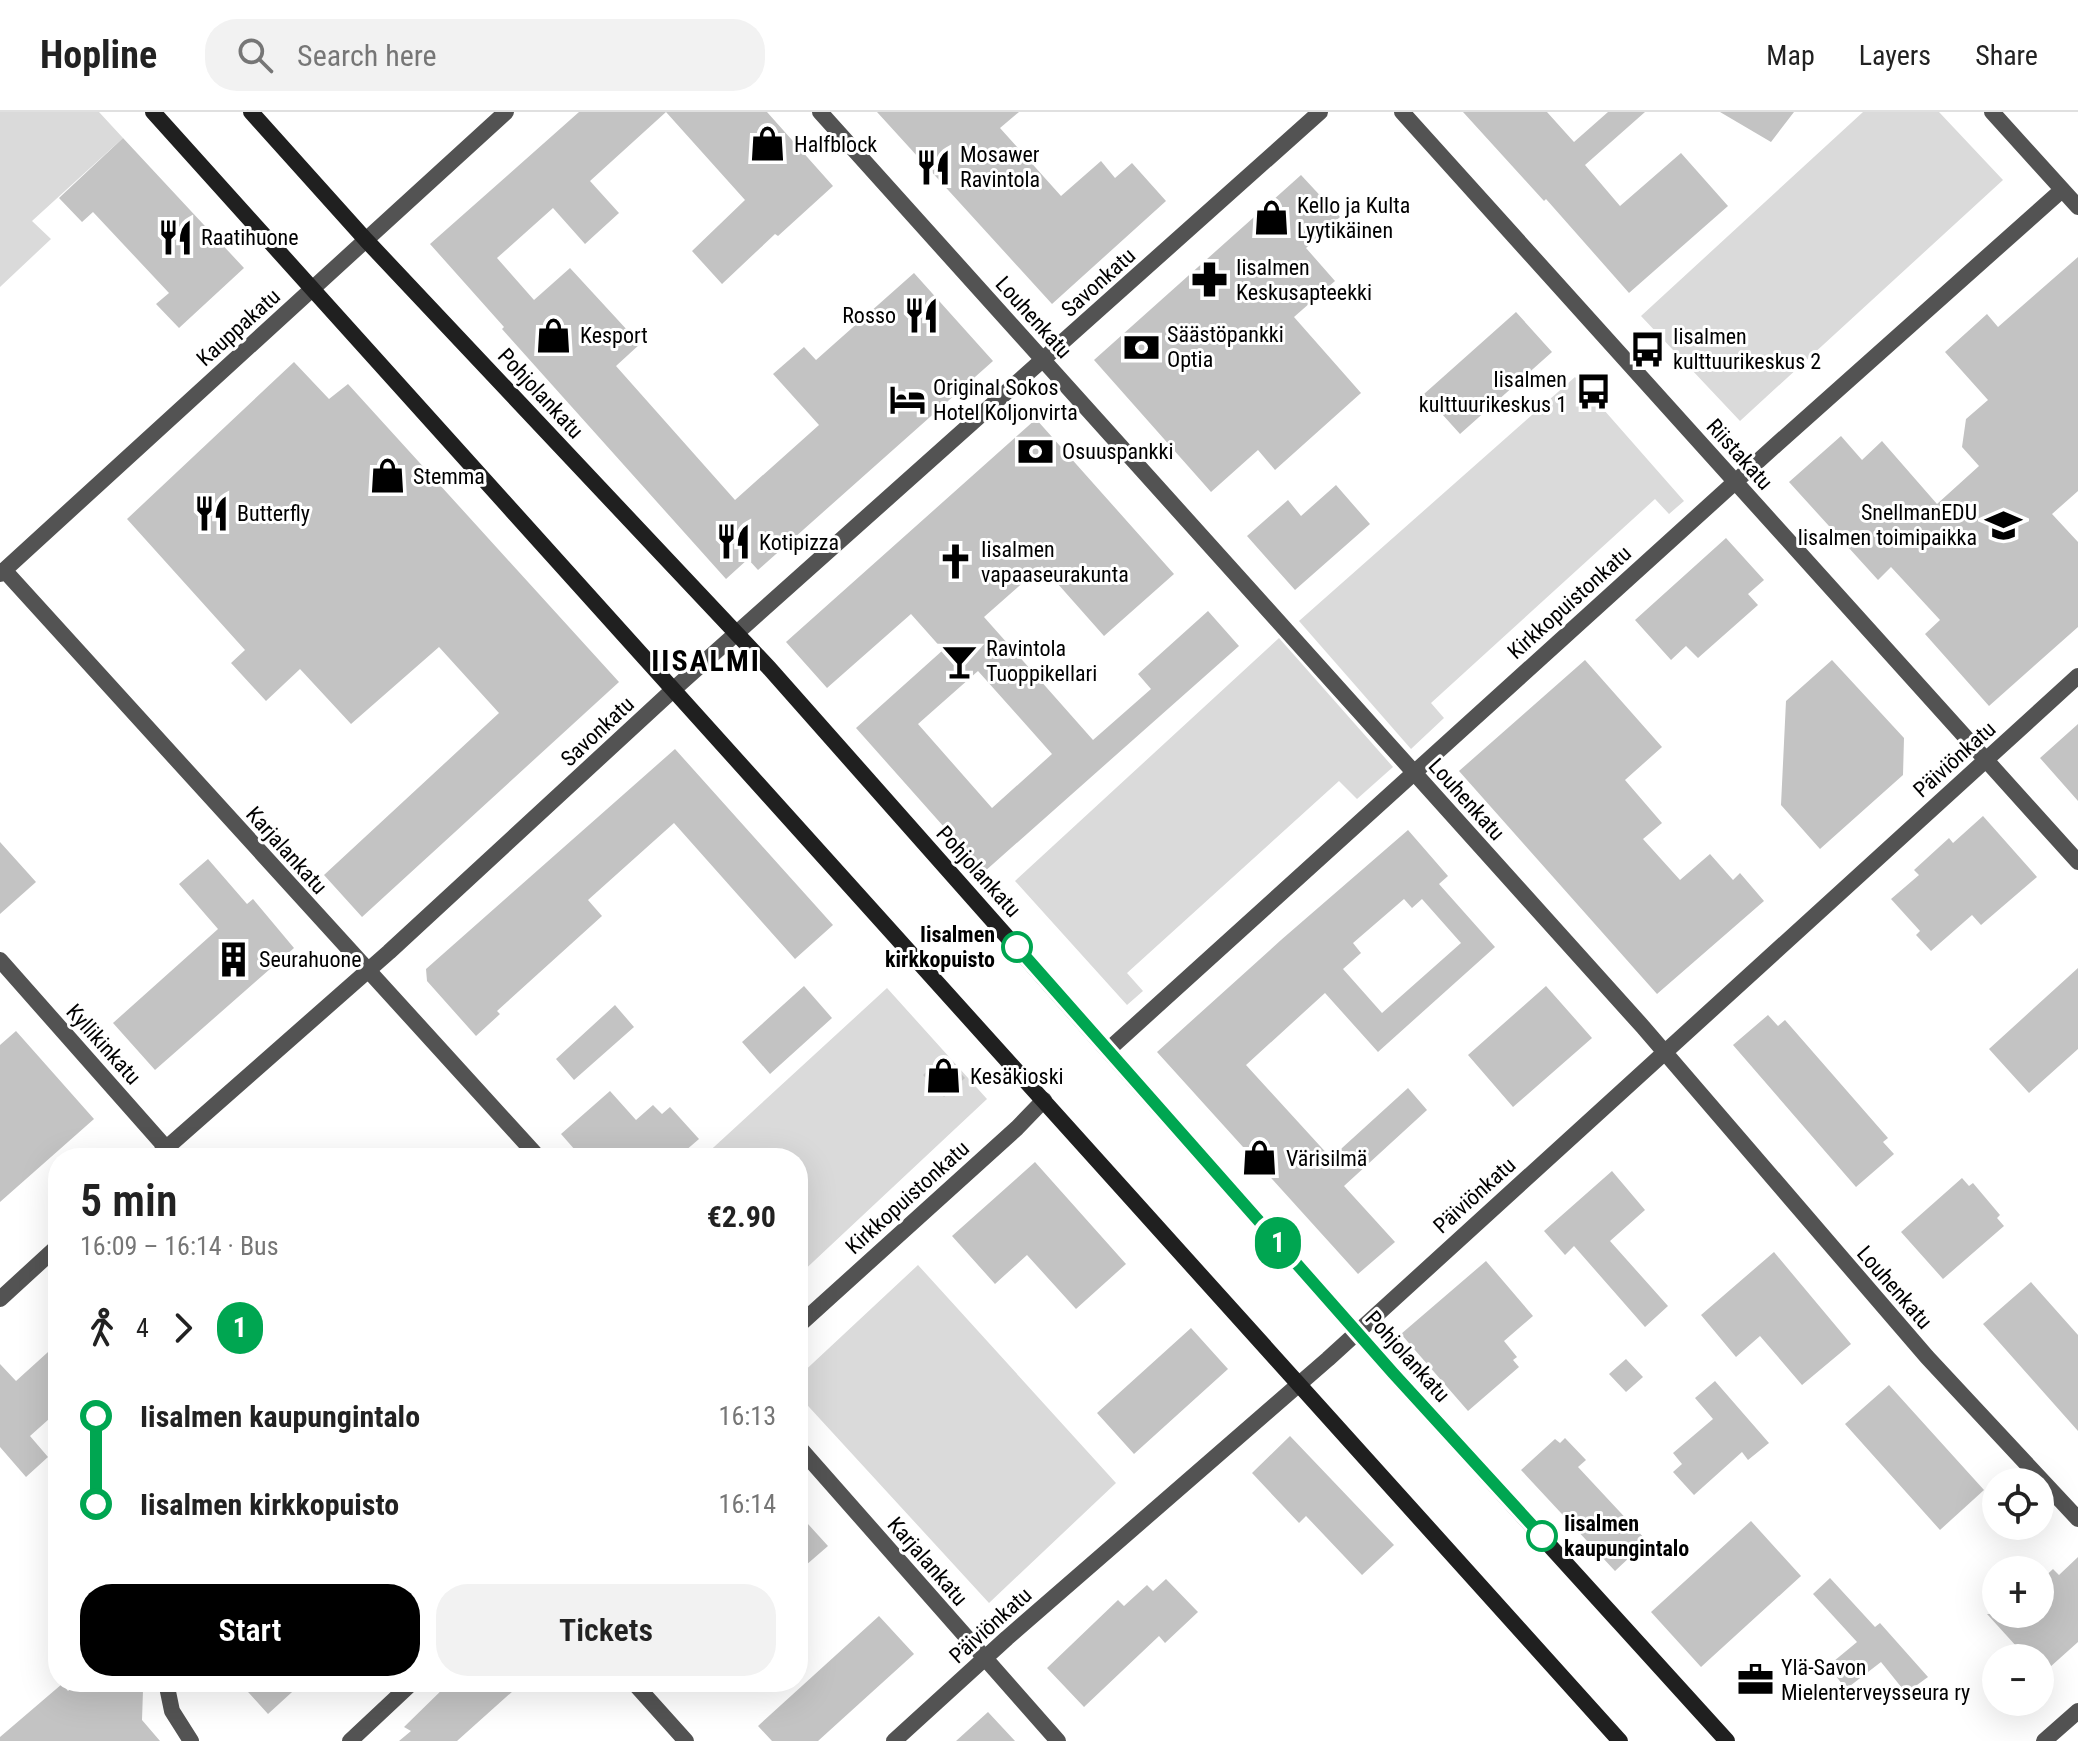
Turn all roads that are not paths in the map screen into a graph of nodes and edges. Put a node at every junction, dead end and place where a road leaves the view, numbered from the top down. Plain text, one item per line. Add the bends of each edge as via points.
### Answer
1 (153, 112) edge
2 (251, 112) edge
3 (506, 112) edge
4 (820, 112) edge
5 (1320, 112) edge
6 (1402, 112) edge
7 (1992, 112) edge
8 (2062, 190) junction
9 (2078, 207) edge
10 (366, 240) junction
11 (312, 290) junction
12 (1044, 360) junction
13 (1735, 481) junction
14 (2, 572) edge
15 (736, 633) junction
16 (2078, 676) edge
17 (674, 689) junction
18 (1986, 760) junction
19 (1413, 772) junction
20 (2078, 862) edge
21 (0, 960) edge
22 (367, 971) junction
23 (1108, 1050) junction
24 (1663, 1052) junction
25 (1044, 1100) junction
26 (160, 1148) edge
27 (174, 1148) edge
28 (530, 1148) edge
29 (48, 1255) edge
30 (0, 1299) edge
31 (808, 1317) edge
32 (1357, 1332) junction
33 (1298, 1383) junction
34 (808, 1458) edge
35 (2078, 1519) edge
36 (984, 1660) junction
37 (168, 1692) edge
38 (402, 1692) edge
39 (642, 1692) edge
40 (2078, 1711) edge
41 (191, 1741) edge
42 (350, 1741) edge
43 (686, 1741) edge
44 (894, 1741) edge
45 (1058, 1741) edge
46 (1620, 1741) edge
47 (1727, 1741) edge
48 (2044, 1741) edge

1 - 11 main road
2 - 10 main road, Pohjolankatu
3 - 10 street, Kauppakatu
4 - 12 street, Louhenkatu
5 - 12 street, Savonkatu
6 - 13 street, Riistakatu
7 - 8 street
8 - 9 street
8 - 13 street, Kirkkopuistonkatu
10 - 11 street, Kauppakatu
10 - 15 main road, Pohjolankatu
11 - 14 street, Kauppakatu
11 - 17 main road
12 - 15 street, Savonkatu
12 - 19 street, Louhenkatu
13 - 18 street, Riistakatu
13 - 19 street, Kirkkopuistonkatu
14 - 22 street, Karjalankatu
15 - 17 street, Savonkatu
15 - 23 main road, Pohjolankatu
16 - 18 street, Päiviönkatu
17 - 22 street, Savonkatu
17 - 25 main road
18 - 20 street, Riistakatu
18 - 24 street, Päiviönkatu
19 - 23 street, Kirkkopuistonkatu
19 - 24 street, Louhenkatu
21 - 26 street, Kyllikinkatu
22 - 27 street, Savonkatu
22 - 28 street, Karjalankatu
23 - 32 main road, Pohjolankatu
24 - 32 street, Päiviönkatu
24 - 35 street, Louhenkatu via 1927,1357
25 - 31 street, Kirkkopuistonkatu
25 - 33 main road
29 - 30 street
32 - 33 street, Päiviönkatu
32 - 47 main road, Pohjolankatu
33 - 36 street, Päiviönkatu
33 - 46 main road
34 - 36 street, Karjalankatu
36 - 44 street, Päiviönkatu
36 - 45 street, Karjalankatu
37 - 41 street via 172,1711
38 - 42 street
39 - 43 street
40 - 48 street

